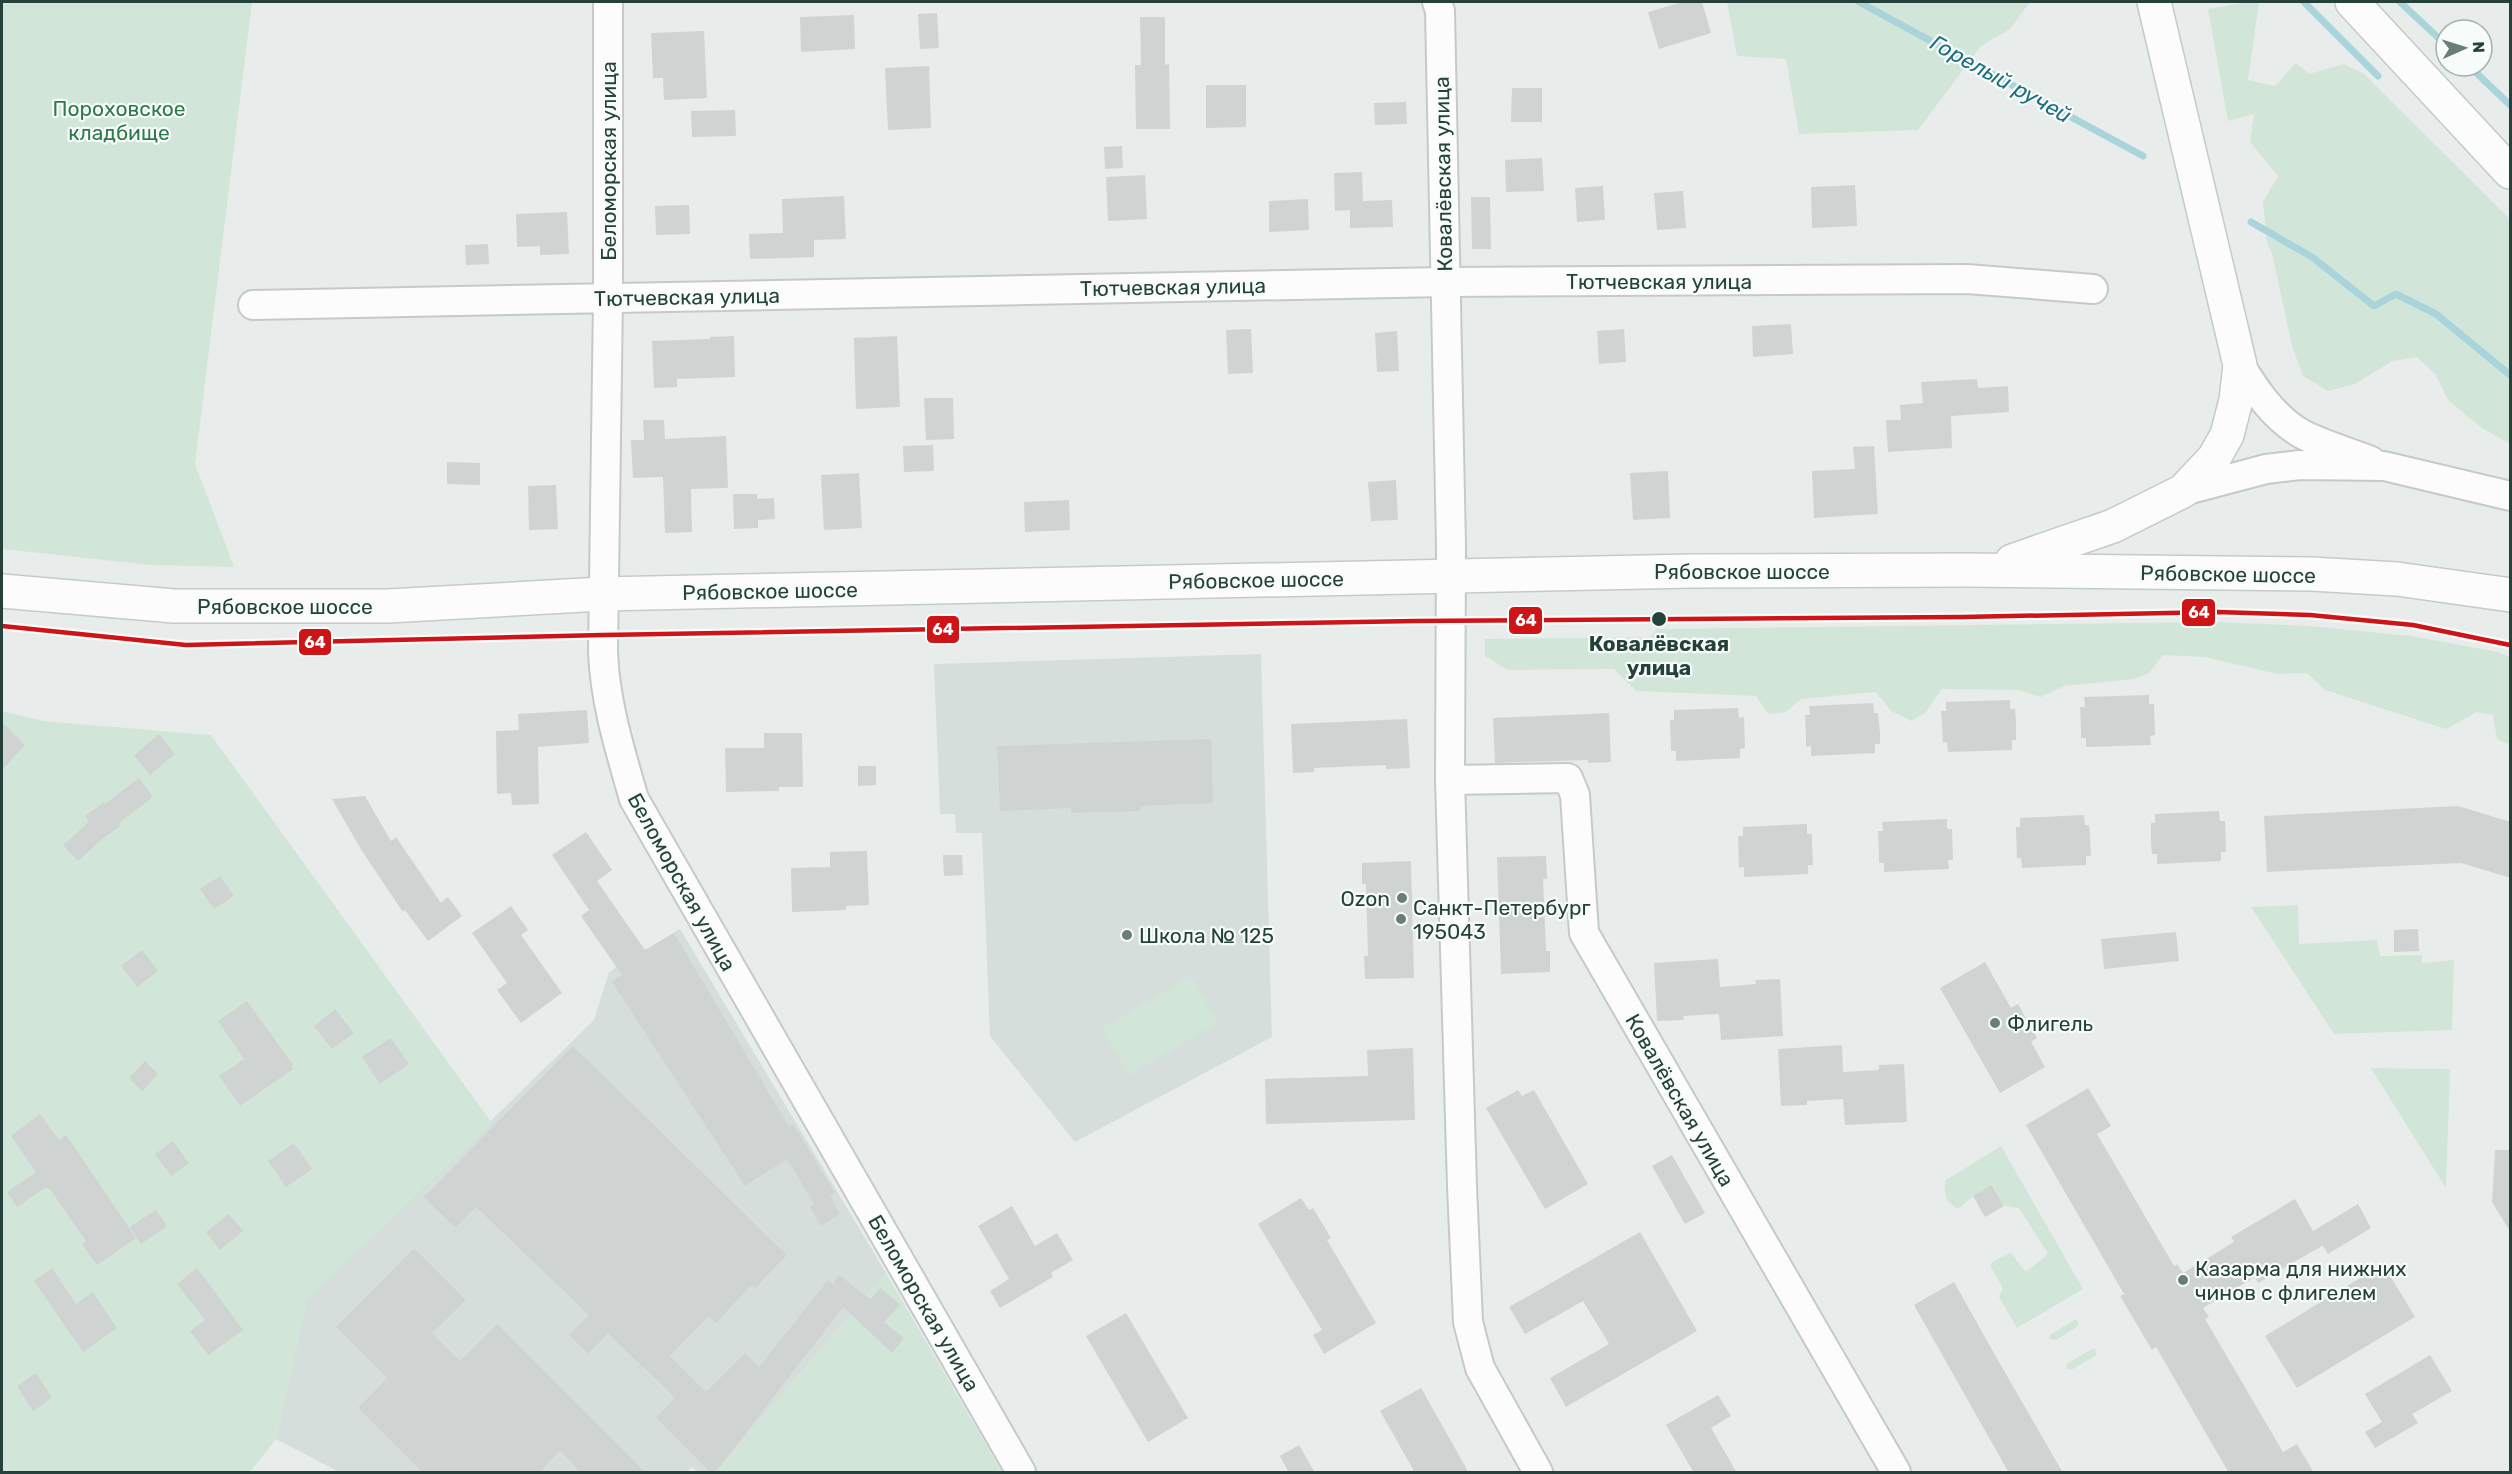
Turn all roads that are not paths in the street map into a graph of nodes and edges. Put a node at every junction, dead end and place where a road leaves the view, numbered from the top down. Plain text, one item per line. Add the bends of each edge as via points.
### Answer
1 (608, 2) edge
2 (1437, 2) edge
3 (2154, 2) edge
4 (2352, 2) edge
5 (2511, 172) edge
6 (1445, 282) junction
7 (2092, 289) dead end
8 (608, 298) junction
9 (253, 305) dead end
10 (2240, 365) junction
11 (2384, 466) junction
12 (2183, 491) junction
13 (2511, 496) edge
14 (1966, 570) junction
15 (1451, 576) junction
16 (2, 591) edge
17 (602, 594) junction
18 (2511, 595) edge
19 (1450, 780) junction
20 (1021, 1473) edge
21 (1538, 1473) edge
22 (1896, 1473) edge

1 - 8 street, Беломорская улица
2 - 6 street, Ковалёвская улица
3 - 10 main road
4 - 5 main road
6 - 7 street, Тютчевская улица via 1967,279
6 - 8 street, Тютчевская улица
6 - 15 street, Ковалёвская улица
8 - 9 street, Тютчевская улица
8 - 17 street, Беломорская улица
10 - 11 street via 2278,417 2302,434
10 - 12 main road via 2227,435 2214,458
11 - 12 street via 2300,465 2266,469
11 - 13 street
12 - 14 main road via 2113,526 2058,547
14 - 15 main road, Рябовское шоссе
14 - 18 main road, Рябовское шоссе via 2312,574 2397,579
15 - 17 main road, Рябовское шоссе
15 - 19 street, Ковалёвская улица
16 - 17 main road, Рябовское шоссе via 174,606 388,606
17 - 20 street, Беломорская улица via 604,685 634,800
19 - 21 street, Ковалёвская улица via 1468,1322 1480,1368
19 - 22 street, Ковалёвская улица via 1568,778 1575,795 1584,933

